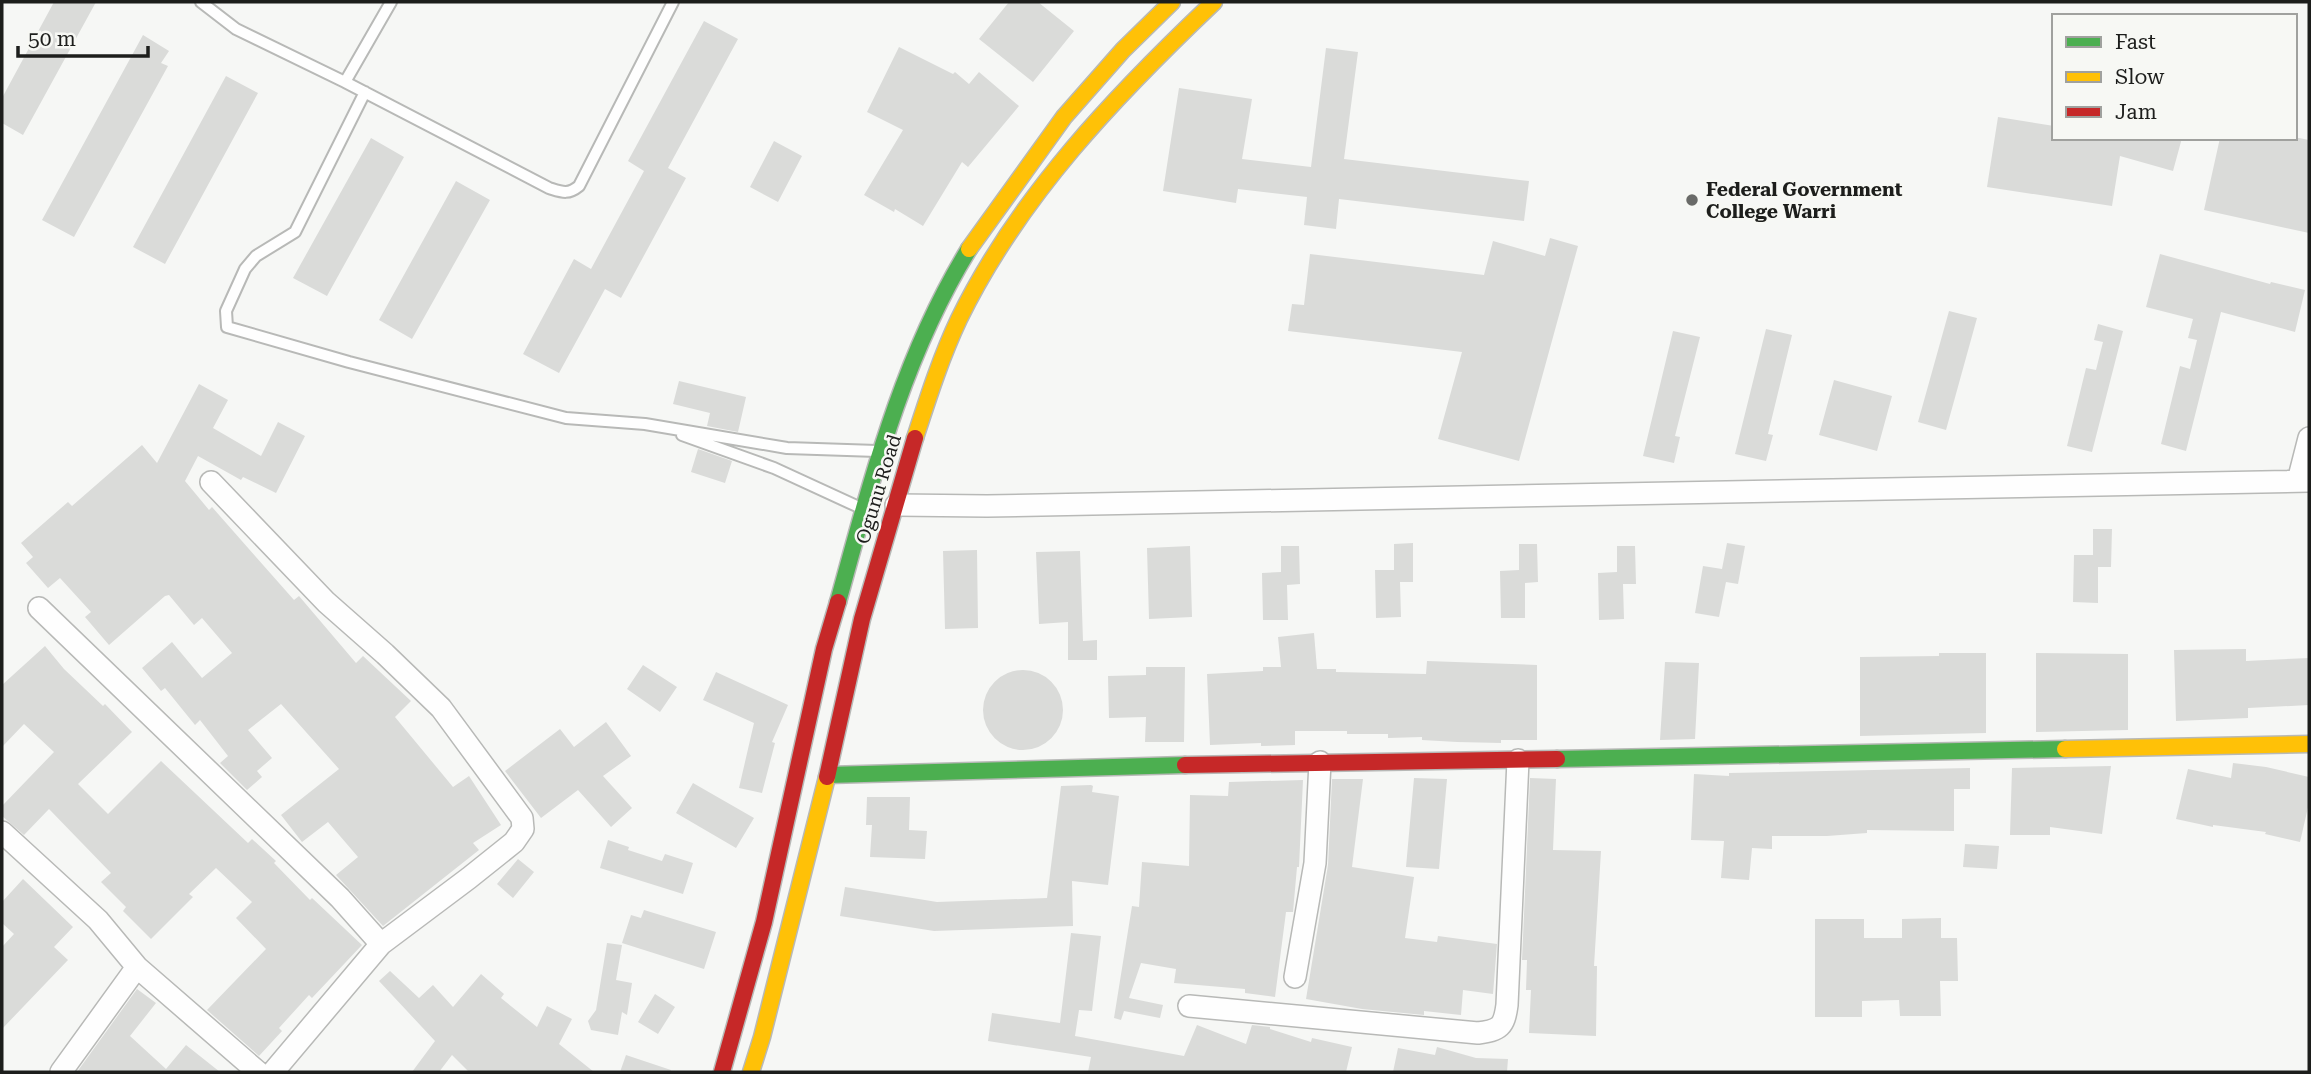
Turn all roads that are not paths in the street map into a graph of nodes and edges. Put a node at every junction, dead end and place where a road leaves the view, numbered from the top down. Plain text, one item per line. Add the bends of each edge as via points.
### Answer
1 (201, 2) edge
2 (391, 2) edge
3 (673, 2) edge
4 (1172, 2) edge
5 (1214, 2) edge
6 (345, 82) junction
7 (365, 92) junction
8 (646, 424) junction
9 (2309, 438) edge
10 (880, 451) junction
11 (2304, 481) edge
12 (211, 482) dead end
13 (896, 505) junction
14 (863, 510) junction
15 (39, 608) dead end
16 (2309, 744) edge
17 (1518, 760) junction
18 (1320, 762) junction
19 (828, 775) junction
20 (2, 832) edge
21 (381, 944) junction
22 (136, 967) junction
23 (1295, 977) dead end
24 (1189, 1006) dead end
25 (61, 1072) edge
26 (258, 1072) edge
27 (273, 1072) edge
28 (722, 1072) edge
29 (751, 1072) edge

1 - 6 lane via 236,29
2 - 6 lane
3 - 7 lane via 572,192 549,188
4 - 10 main road, Ogunu Road via 1064,117 976,237 928,324
5 - 13 main road, Ogunu Road via 1138,75 1081,140 999,250 942,357
6 - 7 lane
7 - 8 lane via 295,232 244,269 226,312 227,327 566,418
8 - 10 lane via 787,448
8 - 14 lane via 761,464
9 - 11 street
10 - 14 main road, Ogunu Road
11 - 13 street
12 - 21 street via 326,602 441,708 522,818 523,829 514,842
13 - 19 main road, Ogunu Road via 853,657
14 - 28 main road, Ogunu Road via 824,649 764,922
15 - 21 street via 331,889
16 - 17 main road
17 - 18 main road
17 - 24 street via 1507,1005 1505,1021 1495,1031
18 - 19 main road
18 - 23 street via 1315,863
19 - 29 main road, Ogunu Road
20 - 22 street via 97,920
21 - 27 street
22 - 25 street
22 - 26 street

